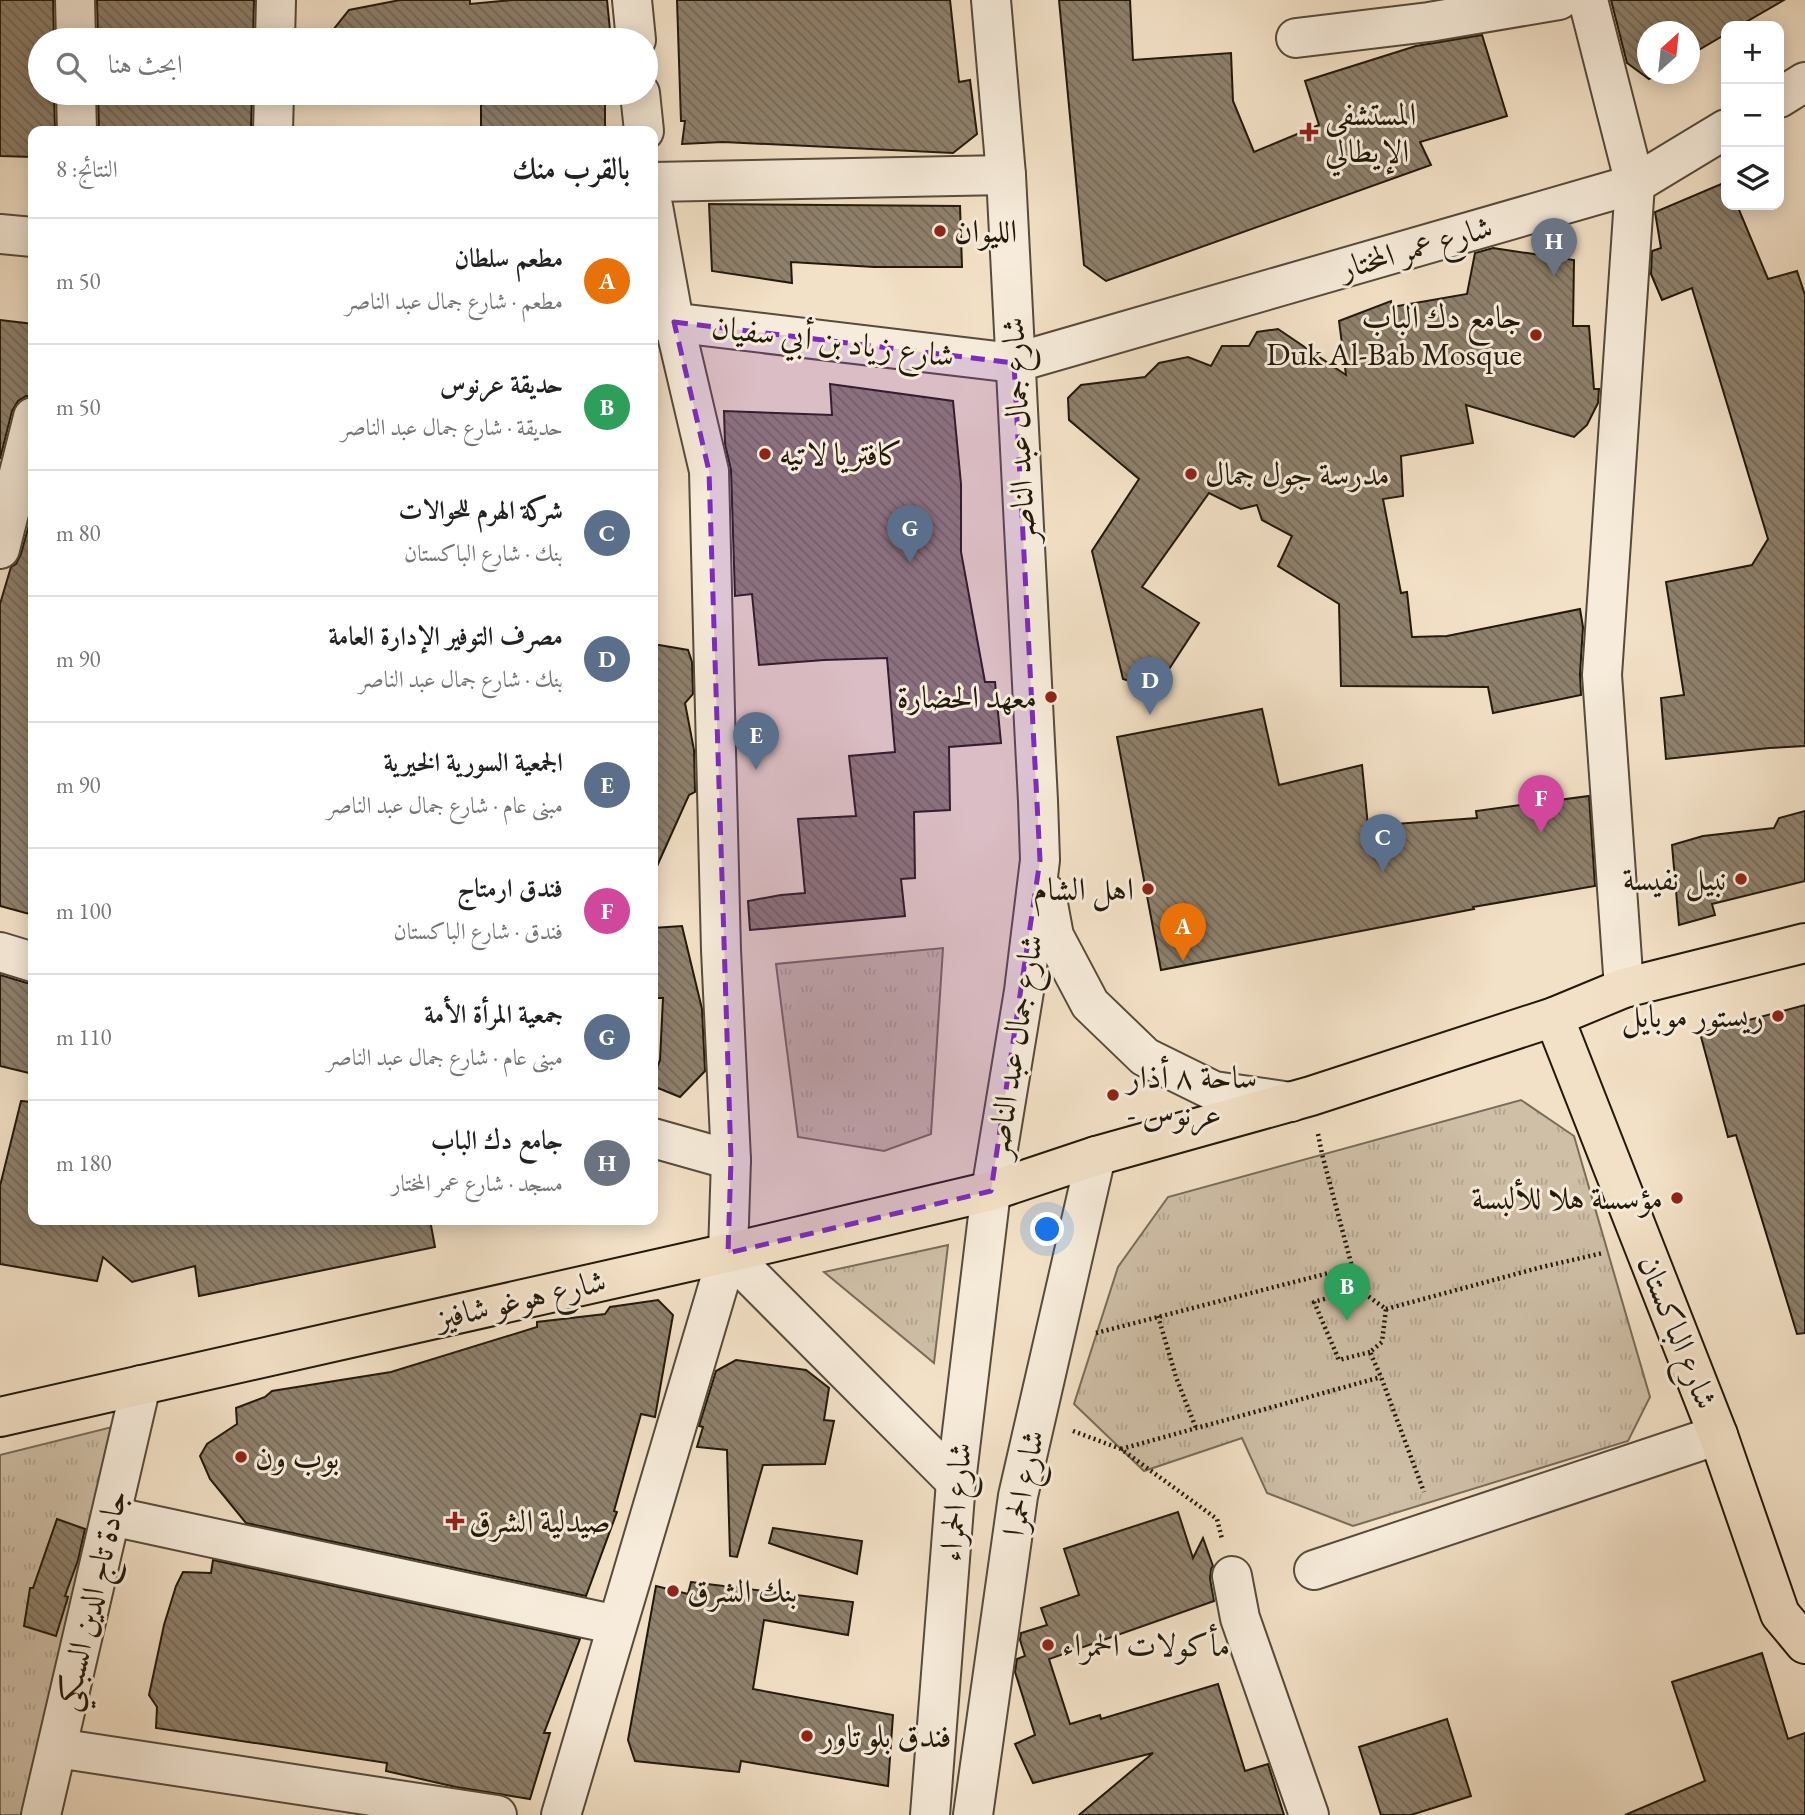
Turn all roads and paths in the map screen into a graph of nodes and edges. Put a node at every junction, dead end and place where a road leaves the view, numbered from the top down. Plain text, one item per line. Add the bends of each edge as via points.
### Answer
1 (75, 0) edge
2 (276, 0) edge
3 (632, 0) edge
4 (991, 0) edge
5 (1559, 0) edge
6 (1588, 0) edge
7 (76, 28) edge
8 (275, 28) edge
9 (635, 28) edge
10 (1296, 38) dead end
11 (1805, 82) edge
12 (1784, 95) edge
13 (76, 105) edge
14 (274, 105) edge
15 (641, 105) edge
16 (77, 126) edge
17 (274, 126) edge
18 (643, 126) edge
19 (1721, 132) edge
20 (1006, 175) junction
21 (658, 183) edge
22 (1635, 184) junction
23 (0, 233) edge
24 (28, 236) edge
25 (658, 264) edge
26 (663, 321) edge
27 (1014, 363) junction
28 (28, 437) edge
29 (0, 549) edge
30 (1040, 860) junction
31 (1805, 943) edge
32 (0, 953) edge
33 (28, 961) edge
34 (1625, 988) junction
35 (1553, 1017) junction
36 (1301, 1099) junction
37 (658, 1139) edge
38 (1096, 1156) junction
39 (731, 1160) junction
40 (991, 1191) junction
41 (1608, 1252) dead end
42 (728, 1253) junction
43 (1352, 1266) junction
44 (1358, 1289) junction
45 (1386, 1308) junction
46 (1158, 1316) junction
47 (1096, 1333) dead end
48 (1370, 1352) junction
49 (1381, 1377) junction
50 (141, 1385) junction
51 (0, 1417) edge
52 (1036, 1418) junction
53 (1196, 1427) junction
54 (1718, 1435) junction
55 (1121, 1449) junction
56 (956, 1482) junction
57 (1428, 1503) dead end
58 (111, 1516) junction
59 (1314, 1570) dead end
60 (1233, 1576) joint
61 (617, 1625) junction
62 (1805, 1644) edge
63 (57, 1748) junction
64 (41, 1815) edge
65 (497, 1815) edge
66 (561, 1815) edge
67 (930, 1815) edge
68 (973, 1815) edge
69 (1309, 1815) edge

1 - 7 street
2 - 8 street
3 - 9 street
4 - 20 street, شارع جمال عبد الناصر
5 - 10 street
6 - 22 street
11 - 12 street
13 - 16 street
14 - 17 street
15 - 18 street
19 - 22 street, شارع عمر المختار
20 - 21 street
20 - 27 street, شارع جمال عبد الناصر
22 - 27 street, شارع عمر المختار
22 - 34 street via 1602,674
23 - 24 street
25 - 26 street
26 - 27 street, شارع زياد بن أبي سفيان
26 - 39 street via 709,471
27 - 30 street, شارع جمال عبد الناصر
28 - 29 street
30 - 36 street, شارع جمال عبد الناصر via 1054,936 1090,1004 1145,1057 1214,1091
30 - 40 street, شارع جمال عبد الناصر
31 - 34 main road, شارع هوغو شافيز
32 - 33 street
34 - 35 main road, شارع هوغو شافيز
35 - 36 main road, شارع هوغو شافيز
35 - 54 main road, شارع الباكستان
36 - 38 main road, شارع هوغو شافيز
36 - 43 path via 1322,1154
37 - 39 street
38 - 40 main road, شارع هوغو شافيز
38 - 52 street, شارع الحمرا
39 - 42 street
40 - 42 main road, شارع هوغو شافيز
40 - 56 street, شارع الحمراء
41 - 45 path
42 - 50 main road, شارع هوغو شافيز
42 - 56 street
42 - 61 street
43 - 44 path
43 - 46 path
44 - 45 path
44 - 48 path via 1314,1302 1339,1360
45 - 48 path via 1382,1342
46 - 47 path
46 - 53 path
48 - 49 path
49 - 53 path
49 - 57 path
50 - 51 main road, شارع هوغو شافيز
50 - 58 street, جادة تاج الدين السبكي
52 - 55 path
52 - 68 street, شارع الحمرا via 1018,1496
53 - 55 path
54 - 59 street
54 - 62 main road, شارع الباكستان via 1780,1614
55 - 60 path via 1217,1519
56 - 67 street, شارع الحمراء
58 - 61 street
58 - 63 street, جادة تاج الدين السبكي
60 - 69 street via 1240,1618
61 - 66 street
63 - 64 street, جادة تاج الدين السبكي
63 - 65 street

